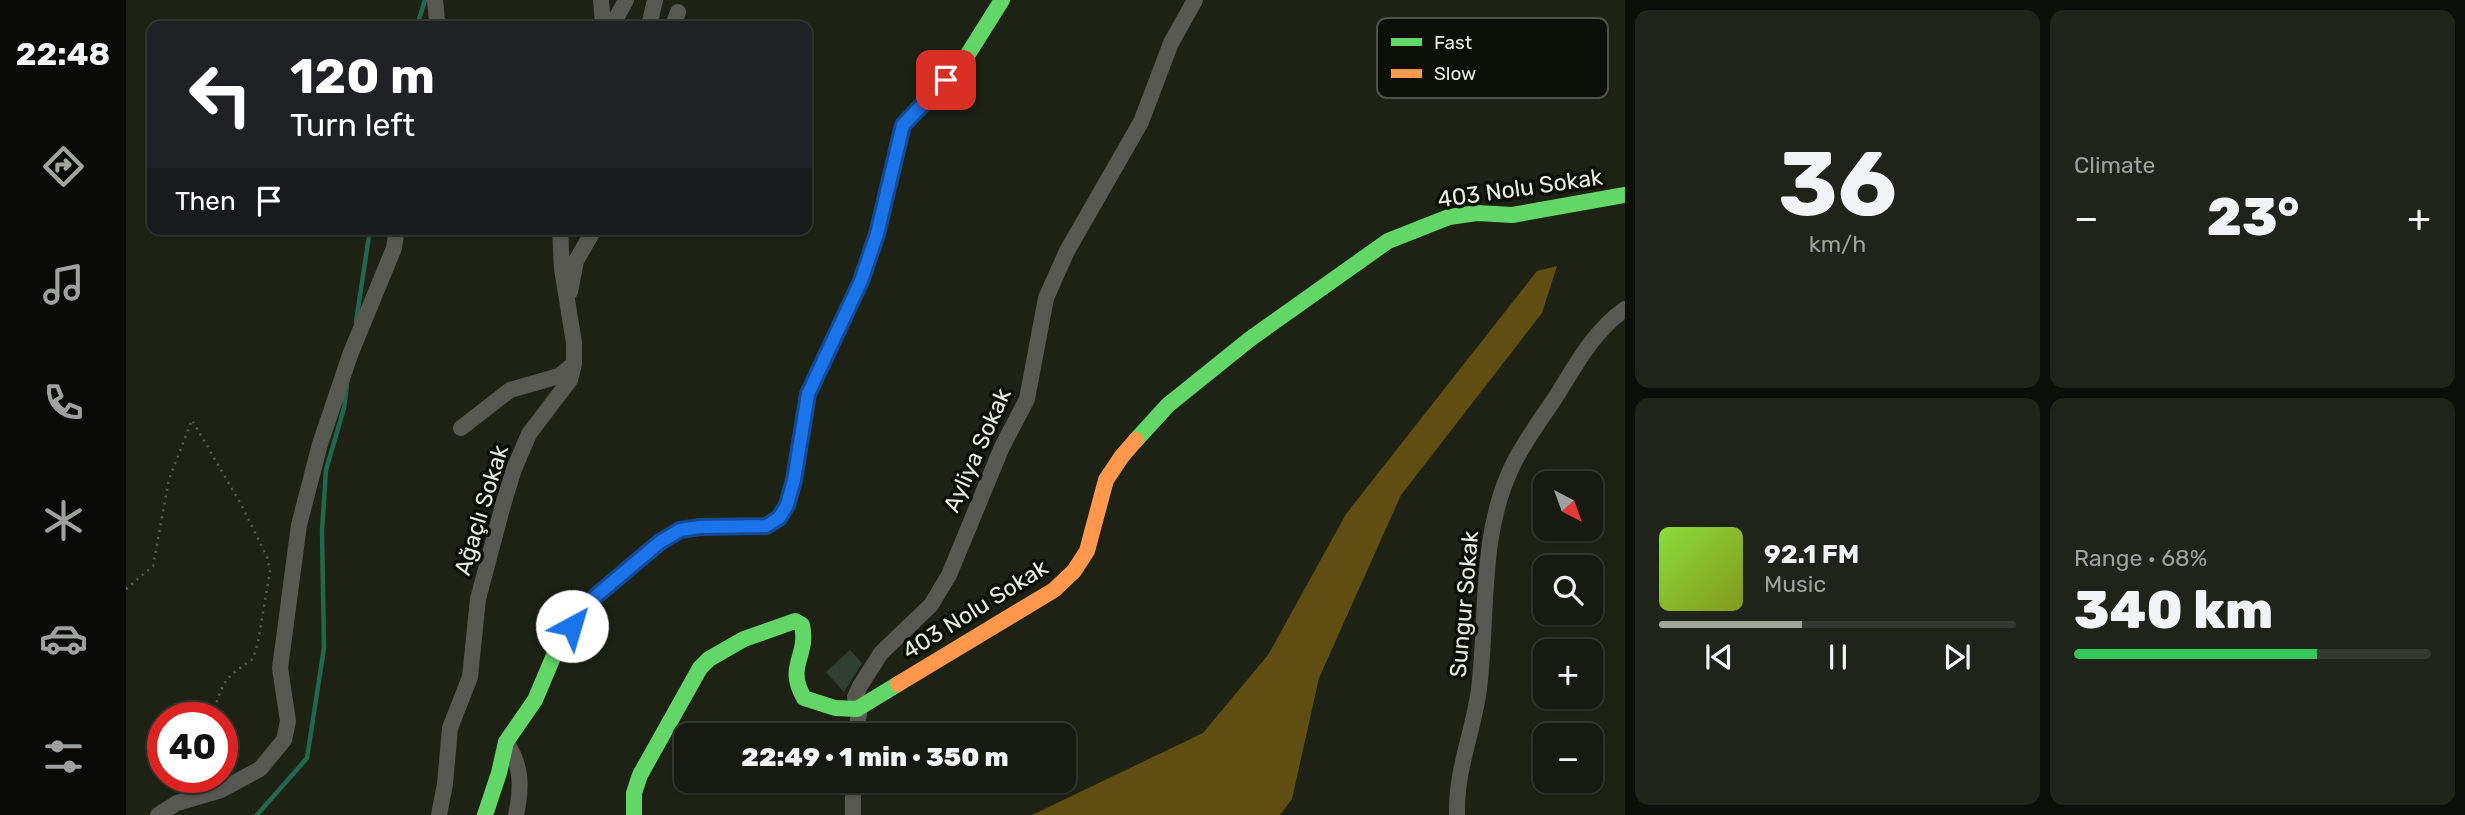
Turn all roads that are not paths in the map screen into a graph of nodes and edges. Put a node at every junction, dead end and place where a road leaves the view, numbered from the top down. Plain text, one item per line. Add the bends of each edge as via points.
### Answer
1 (435, 0) edge
2 (601, 0) edge
3 (626, 0) edge
4 (655, 0) edge
5 (1002, 0) edge
6 (1195, 0) edge
7 (438, 21) edge
8 (603, 21) edge
9 (615, 21) edge
10 (650, 21) edge
11 (1625, 195) edge
12 (396, 235) edge
13 (560, 235) edge
14 (591, 235) edge
15 (568, 306) junction
16 (1624, 309) edge
17 (574, 364) junction
18 (461, 428) dead end
19 (857, 709) junction
20 (857, 723) edge
21 (506, 742) junction
22 (853, 793) edge
23 (158, 815) edge
24 (439, 815) edge
25 (485, 815) edge
26 (516, 815) edge
27 (634, 815) edge
28 (853, 815) edge
29 (1457, 815) edge

1 - 7 street
2 - 8 street
3 - 9 street
4 - 10 street
5 - 21 street via 958,70 903,125 861,281 808,394 794,480 779,518 766,526 680,530 660,542 596,596 560,642 535,700
6 - 19 street, Ayliya Sokak via 1171,43 1141,122 1045,298 1027,400 1002,447 949,575 932,605 881,653 855,697
11 - 19 street, 403 Nolu Sokak via 1512,215 1449,217 1388,241 1168,405 1111,472 1087,551 1054,590
12 - 23 street via 320,444 299,525 280,668 288,721 284,740 260,769
13 - 15 street, Ağaçlı Sokak
14 - 15 street via 576,261
15 - 17 street, Ağaçlı Sokak
16 - 29 street, Sungur Sokak via 1588,345 1512,466 1502,492 1489,542 1480,680 1458,779
17 - 18 street via 559,376 510,390
17 - 24 street, Ağaçlı Sokak via 570,380 529,435 503,505 478,599 470,677 450,728
19 - 20 street, Ayliya Sokak
19 - 27 street via 804,698 796,683 806,637 802,625 795,621 721,650 700,668 639,775
21 - 25 street
21 - 26 street via 517,760 520,797
22 - 28 street

